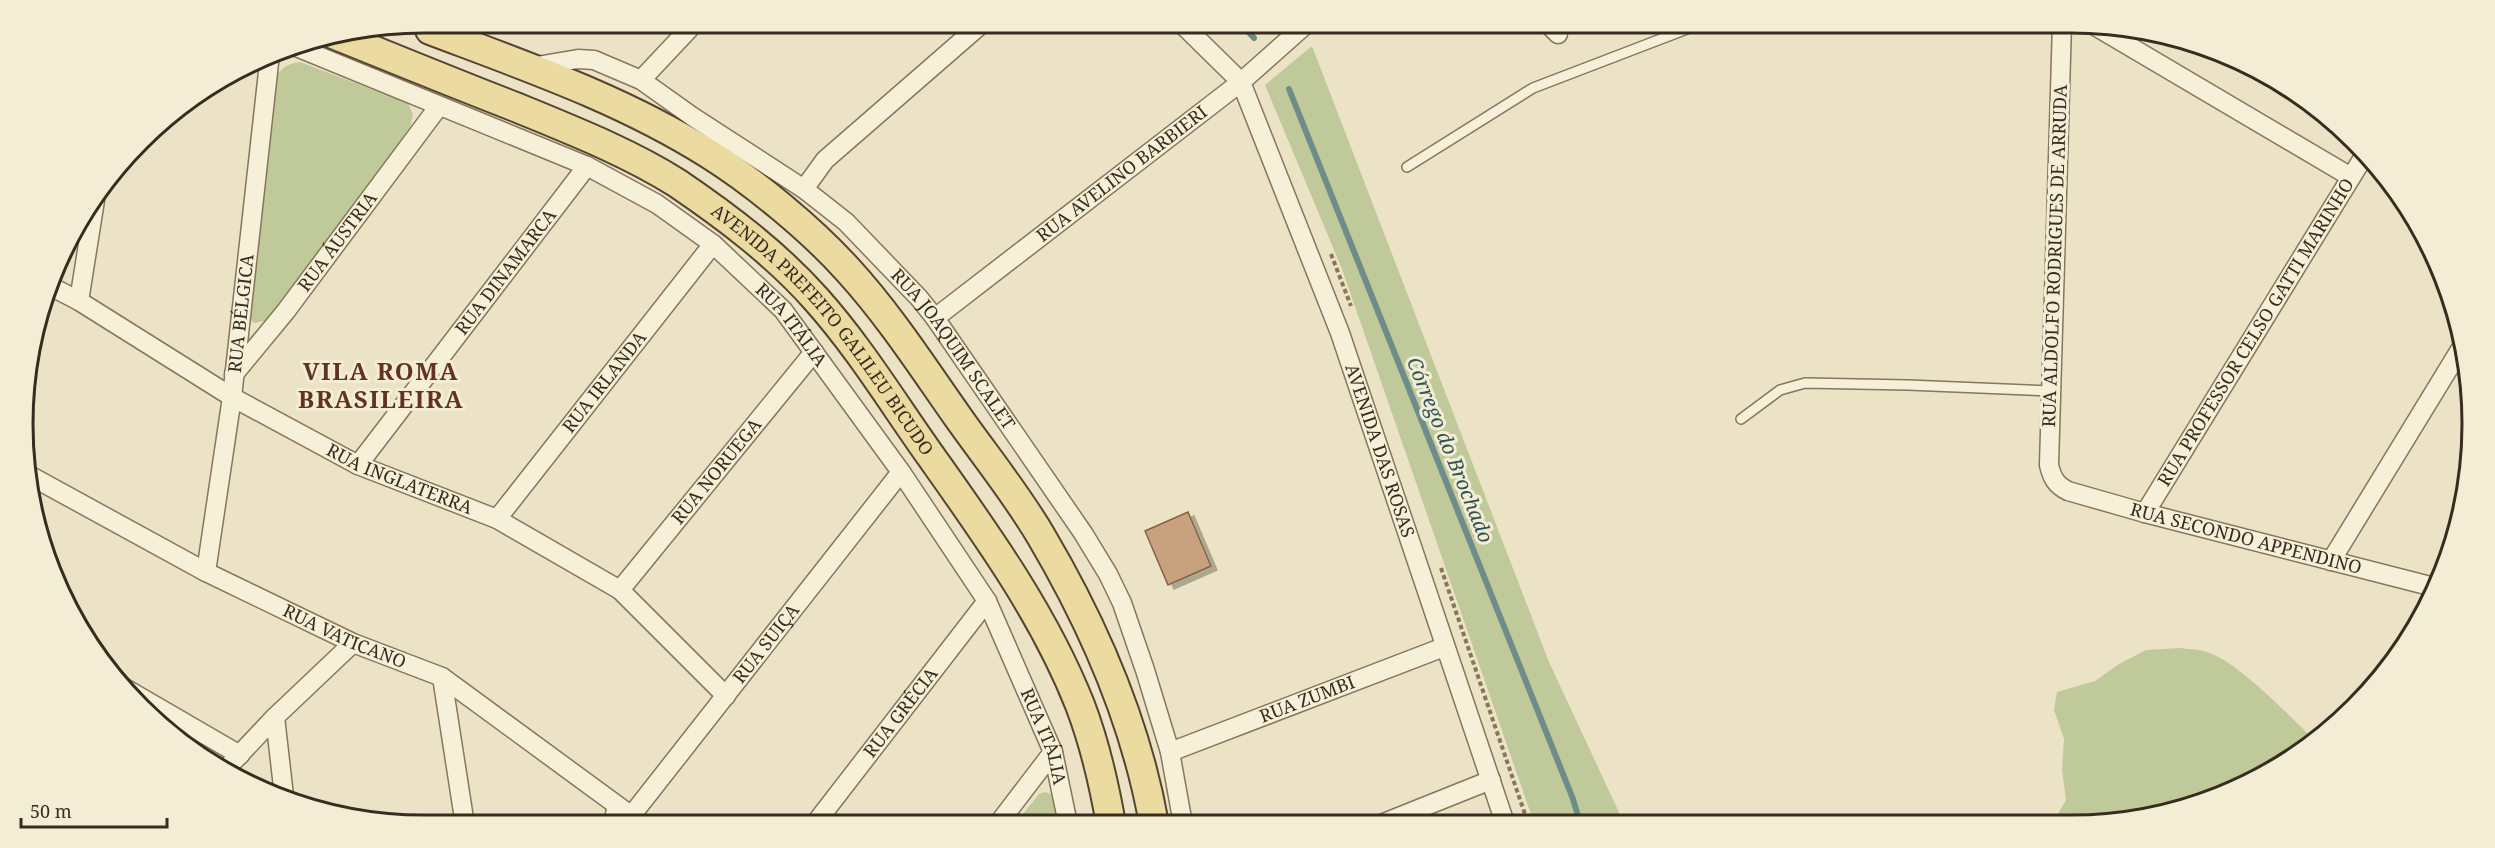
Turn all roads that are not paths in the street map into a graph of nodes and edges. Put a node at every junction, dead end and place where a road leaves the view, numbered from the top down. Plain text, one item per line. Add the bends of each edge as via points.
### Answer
1 (438, 33) edge
2 (685, 33) edge
3 (971, 33) edge
4 (1191, 33) edge
5 (1296, 33) edge
6 (1677, 33) edge
7 (2062, 33) edge
8 (2111, 35) edge
9 (350, 41) edge
10 (307, 51) edge
11 (269, 65) edge
12 (528, 68) junction
13 (641, 80) junction
14 (1241, 82) junction
15 (439, 106) junction
16 (2361, 162) edge
17 (587, 166) junction
18 (1407, 167) dead end
19 (2351, 177) junction
20 (804, 189) junction
21 (92, 217) edge
22 (713, 244) junction
23 (57, 290) edge
24 (79, 301) junction
25 (935, 318) junction
26 (814, 352) junction
27 (2456, 357) edge
28 (234, 374) junction
29 (2051, 391) junction
30 (232, 397) junction
31 (1741, 419) dead end
32 (358, 465) junction
33 (901, 472) junction
34 (37, 480) edge
35 (2059, 487) joint
36 (2145, 513) junction
37 (497, 519) junction
38 (2331, 561) junction
39 (206, 572) junction
40 (2427, 585) edge
41 (620, 590) junction
42 (987, 601) junction
43 (353, 644) junction
44 (1444, 647) junction
45 (442, 677) junction
46 (726, 696) junction
47 (152, 704) edge
48 (275, 717) junction
49 (1053, 752) junction
50 (1170, 752) junction
51 (240, 755) junction
52 (231, 764) edge
53 (1491, 780) junction
54 (283, 788) edge
55 (614, 803) junction
56 (463, 815) edge
57 (611, 815) edge
58 (630, 815) edge
59 (641, 815) edge
60 (822, 815) edge
61 (1005, 815) edge
62 (1066, 815) edge
63 (1109, 815) edge
64 (1152, 815) edge
65 (1181, 815) edge
66 (1404, 815) edge
67 (1502, 815) edge

1 - 12 main road
2 - 13 street
3 - 20 street via 825,160
4 - 14 street
5 - 14 street, RUA AVELINO BARBIERI
6 - 18 lane via 1533,88
7 - 29 street, RUA ALDOLFO RODRIGUES DE ARRUDA
8 - 19 street
9 - 63 main road, AVENIDA PREFEITO GALILEU BICUDO via 563,127 674,182 766,250 815,298 944,474 1026,597 1080,706 1101,772
10 - 15 street, RUA ITÁLIA
11 - 28 street, RUA BÉLGICA
12 - 13 street, RUA JOAQUIM SCALET via 594,60
12 - 64 main road via 629,109 712,156 771,199 847,269 890,320 1040,533 1074,595 1122,705
13 - 20 street, RUA JOAQUIM SCALET
14 - 25 street, RUA AVELINO BARBIERI
14 - 44 street, AVENIDA DAS ROSAS via 1340,333
15 - 17 street, RUA ITÁLIA
15 - 28 street, RUA ÁUSTRIA
16 - 19 street, RUA PROFESSOR CELSO GATTI MARINHO
17 - 22 street, RUA ITÁLIA via 657,204
17 - 32 street, RUA DINAMARCA
19 - 36 street, RUA PROFESSOR CELSO GATTI MARINHO
20 - 25 street, RUA JOAQUIM SCALET via 846,222
21 - 24 street
22 - 26 street, RUA ITÁLIA via 783,310
22 - 37 street, RUA IRLANDA
23 - 24 street, RUA INGLATERRA
24 - 30 street, RUA INGLATERRA
25 - 50 street, RUA JOAQUIM SCALET via 1108,574 1122,603
26 - 33 street, RUA ITÁLIA
26 - 41 street, RUA NORUEGA
27 - 38 street
28 - 30 street, RUA BÉLGICA
29 - 31 lane via 1805,383 1780,390
29 - 35 street, RUA ALDOLFO RODRIGUES DE ARRUDA via 2049,465
30 - 32 street, RUA INGLATERRA
30 - 39 street, RUA BÉLGICA
32 - 37 street, RUA INGLATERRA
33 - 42 street, RUA ITÁLIA
33 - 46 street, RUA SUIÇA
34 - 39 street, RUA VATICANO
35 - 36 street, RUA SECONDO APPENDINO
36 - 38 street, RUA SECONDO APPENDINO
37 - 41 street, RUA INGLATERRA
38 - 40 street, RUA SECONDO APPENDINO
39 - 43 street, RUA VATICANO
41 - 46 street, RUA INGLATERRA
42 - 49 street, RUA ITÁLIA
42 - 60 street, RUA GRÉCIA
43 - 45 street, RUA VATICANO
43 - 48 street
44 - 50 street, RUA ZUMBI
44 - 53 street, AVENIDA DAS ROSAS
45 - 55 street, RUA VATICANO
45 - 56 street
46 - 59 street, RUA SUIÇA
47 - 51 street
48 - 51 street
48 - 54 street
49 - 61 street
49 - 62 street, RUA ITÁLIA
50 - 65 street, RUA JOAQUIM SCALET
51 - 52 street
53 - 66 street
53 - 67 street, AVENIDA DAS ROSAS
55 - 57 lane
55 - 58 street, RUA VATICANO

